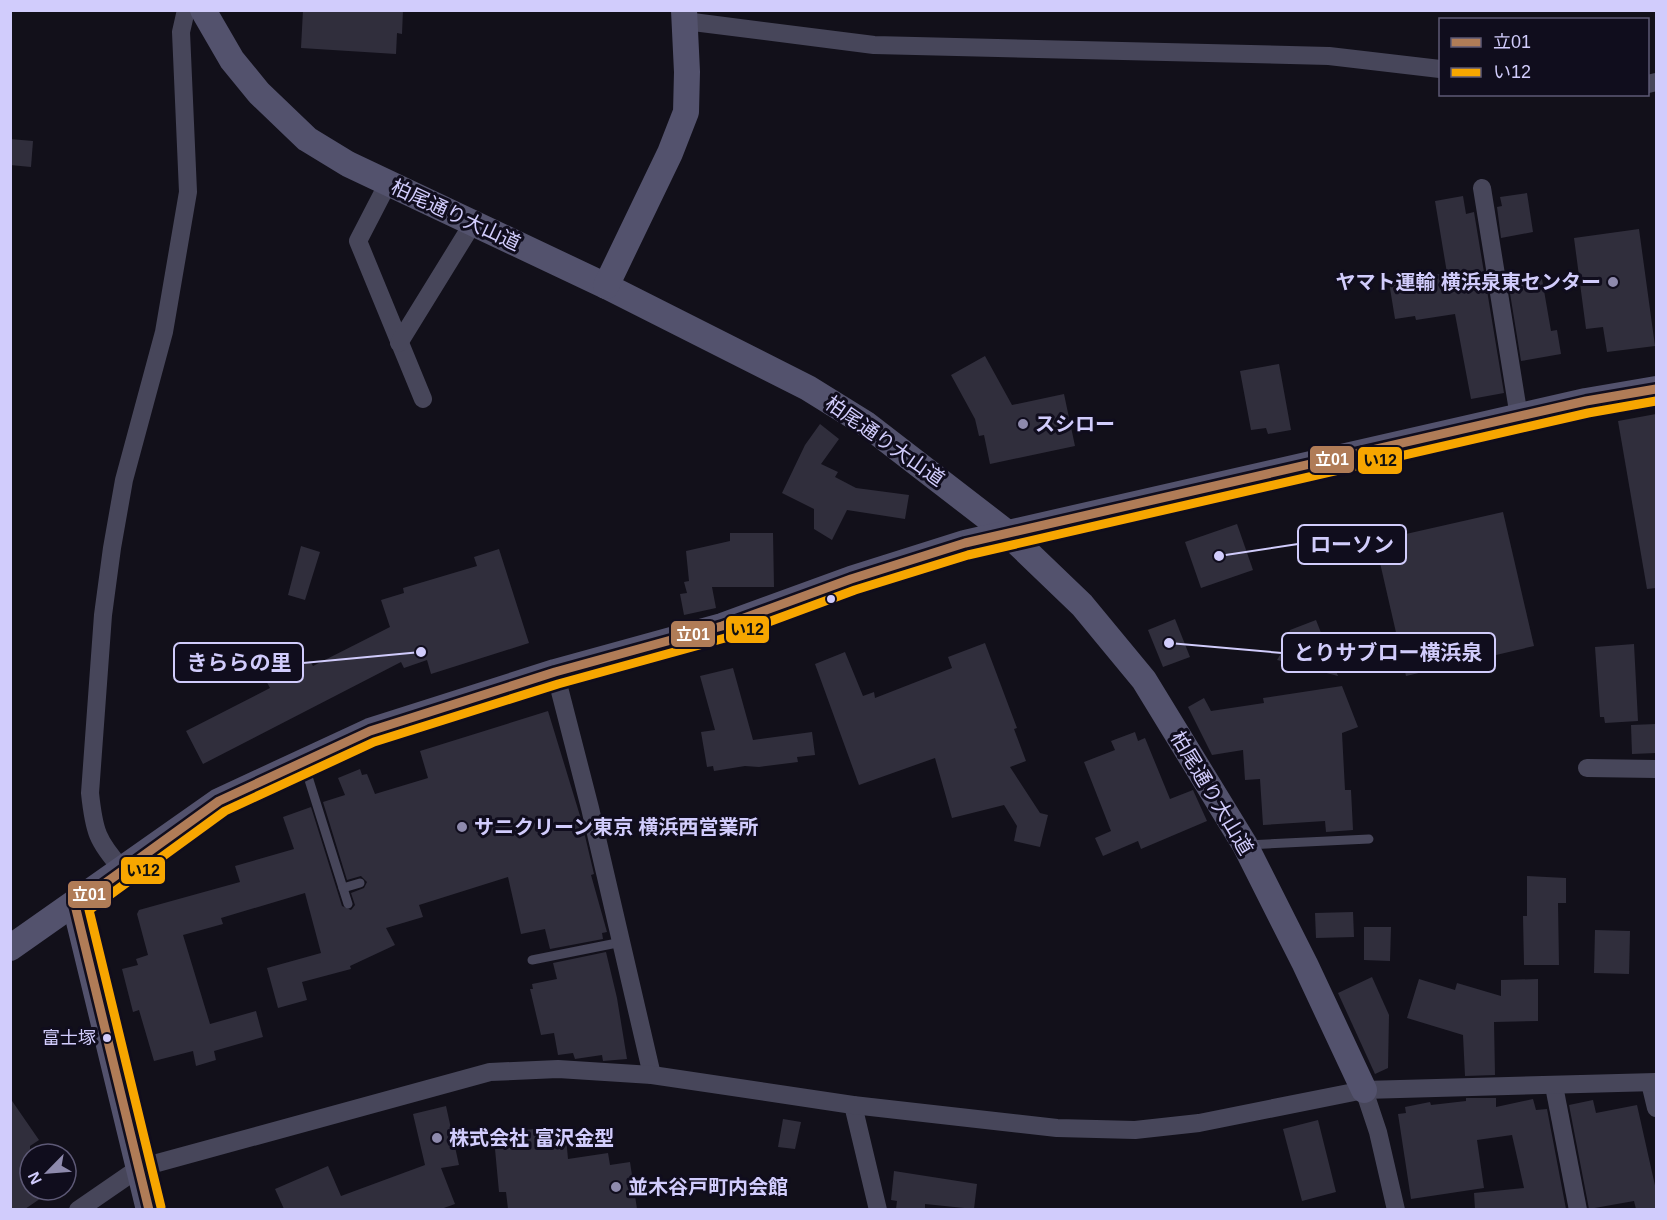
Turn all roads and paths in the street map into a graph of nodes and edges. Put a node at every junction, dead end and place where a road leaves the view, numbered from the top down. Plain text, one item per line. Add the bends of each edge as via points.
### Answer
1 (186, 10) edge
2 (203, 10) edge
3 (685, 16) edge
4 (1439, 69) edge
5 (388, 183) junction
6 (1482, 188) dead end
7 (473, 223) junction
8 (606, 286) junction
9 (399, 343) junction
10 (1656, 389) edge
11 (423, 399) dead end
12 (1520, 417) junction
13 (1006, 532) junction
14 (555, 672) junction
15 (303, 761) junction
16 (1587, 768) dead end
17 (1656, 769) edge
18 (1369, 839) dead end
19 (1245, 845) junction
20 (122, 869) junction
21 (360, 883) dead end
22 (343, 888) junction
23 (348, 904) dead end
24 (75, 905) junction
25 (622, 942) junction
26 (10, 948) edge
27 (532, 960) dead end
28 (652, 1075) junction
29 (1653, 1083) edge
30 (1554, 1086) junction
31 (1364, 1090) junction
32 (853, 1106) junction
33 (1656, 1108) edge
34 (139, 1168) junction
35 (78, 1209) edge
36 (148, 1209) edge
37 (878, 1209) edge
38 (1396, 1209) edge
39 (1578, 1209) edge

1 - 20 street via 181,32 188,192 164,332 124,480 103,615 91,782 93,823 101,846
2 - 5 street, 柏尾通り大山道 via 232,60 291,123 348,164
3 - 4 street via 874,45 1329,56
3 - 8 street via 686,112
5 - 7 street, 柏尾通り大山道
5 - 9 street via 358,241
6 - 12 street
7 - 8 street, 柏尾通り大山道
7 - 9 street
8 - 13 street, 柏尾通り大山道 via 808,388 867,424
9 - 11 street
10 - 12 street
12 - 13 street
13 - 14 street via 851,579 722,626
13 - 19 street, 柏尾通り大山道 via 1082,605 1144,680
14 - 15 street via 370,731
14 - 25 street
15 - 20 street via 219,801
15 - 22 lane
16 - 17 street
18 - 19 lane
19 - 31 street, 柏尾通り大山道
20 - 24 street
21 - 22 lane
22 - 23 lane
24 - 26 street
24 - 34 street
25 - 27 lane
25 - 28 street
28 - 32 street
28 - 34 street via 558,1068 490,1072
29 - 30 street
29 - 33 street
30 - 31 street
30 - 39 street
31 - 32 street via 1199,1123 1135,1130 1057,1128
31 - 38 street
32 - 37 street
34 - 35 street
34 - 36 street

